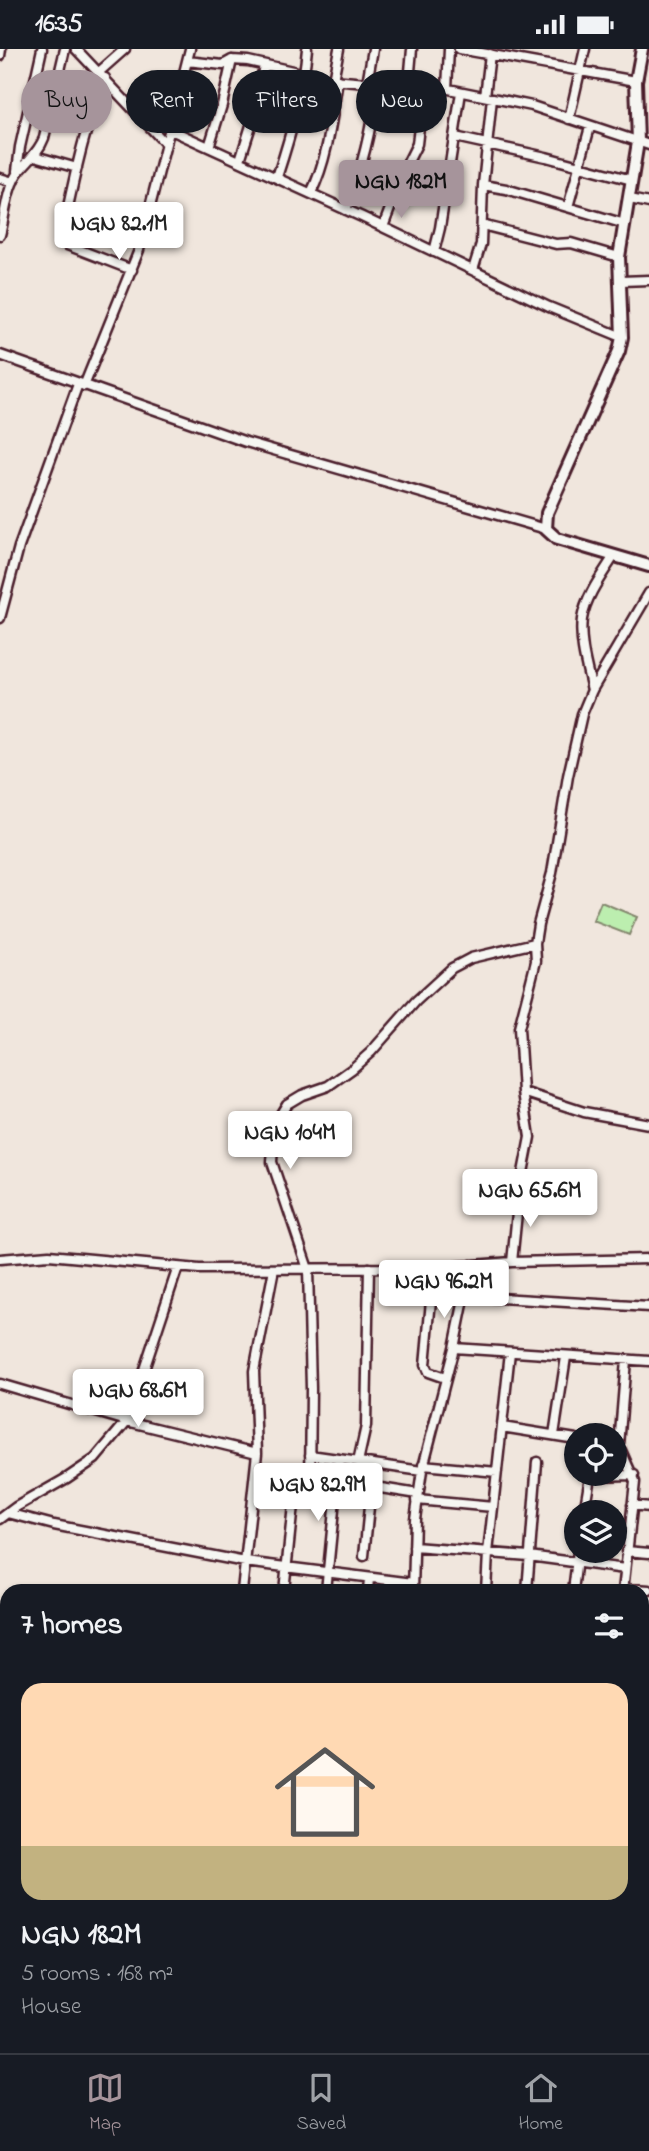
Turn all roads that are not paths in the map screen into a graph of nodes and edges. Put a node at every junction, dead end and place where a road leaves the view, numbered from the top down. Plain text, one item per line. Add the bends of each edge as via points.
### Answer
1 (1, 49) edge
2 (41, 49) edge
3 (65, 49) edge
4 (76, 49) edge
5 (125, 49) edge
6 (190, 49) edge
7 (307, 49) edge
8 (339, 49) edge
9 (373, 49) edge
10 (412, 49) edge
11 (449, 49) edge
12 (459, 49) edge
13 (585, 49) edge
14 (642, 49) edge
15 (484, 52) edge
16 (0, 56) edge
17 (232, 60) junction
18 (187, 61) junction
19 (264, 65) junction
20 (37, 70) edge
21 (60, 70) edge
22 (97, 70) edge
23 (106, 70) edge
24 (185, 70) edge
25 (287, 70) edge
26 (305, 70) edge
27 (337, 70) edge
28 (369, 70) edge
29 (410, 70) edge
30 (580, 72) junction
31 (636, 81) junction
32 (112, 86) edge
33 (447, 89) joint
34 (461, 92) junction
35 (489, 97) junction
36 (569, 119) junction
37 (644, 120) edge
38 (590, 127) junction
39 (23, 133) edge
40 (45, 133) edge
41 (86, 133) edge
42 (168, 133) edge
43 (178, 133) edge
44 (291, 133) edge
45 (328, 133) edge
46 (368, 133) edge
47 (418, 133) edge
48 (455, 137) junction
49 (165, 143) junction
50 (644, 143) edge
51 (488, 144) junction
52 (209, 147) junction
53 (35, 156) junction
54 (240, 160) junction
55 (579, 166) junction
56 (77, 168) junction
57 (277, 177) junction
58 (0, 178) edge
59 (15, 179) junction
60 (632, 180) junction
61 (483, 185) junction
62 (311, 193) junction
63 (630, 199) junction
64 (649, 203) edge
65 (568, 207) junction
66 (346, 210) junction
67 (2, 216) edge
68 (625, 224) junction
69 (482, 225) junction
70 (383, 227) junction
71 (0, 236) edge
72 (433, 251) junction
73 (619, 257) junction
74 (132, 270) junction
75 (473, 270) junction
76 (649, 280) edge
77 (621, 281) junction
78 (622, 337) junction
79 (0, 355) edge
80 (81, 385) junction
81 (546, 529) junction
82 (614, 556) junction
83 (649, 566) edge
84 (649, 593) edge
85 (0, 618) edge
86 (592, 690) junction
87 (535, 943) junction
88 (523, 1092) junction
89 (649, 1124) edge
90 (0, 1259) edge
91 (649, 1259) edge
92 (512, 1262) junction
93 (471, 1265) junction
94 (178, 1267) junction
95 (369, 1268) junction
96 (434, 1268) junction
97 (274, 1269) junction
98 (308, 1269) junction
99 (465, 1296) junction
100 (649, 1307) edge
101 (454, 1348) junction
102 (510, 1352) junction
103 (566, 1357) junction
104 (626, 1360) junction
105 (649, 1361) edge
106 (446, 1378) junction
107 (0, 1384) edge
108 (127, 1421) junction
109 (619, 1423) edge
110 (502, 1427) junction
111 (554, 1435) junction
112 (564, 1437) edge
113 (257, 1453) junction
114 (310, 1455) junction
115 (339, 1459) junction
116 (358, 1462) junction
117 (537, 1462) dead end
118 (627, 1463) edge
119 (422, 1468) junction
120 (497, 1472) junction
121 (634, 1475) junction
122 (337, 1481) junction
123 (371, 1487) junction
124 (417, 1497) junction
125 (585, 1500) edge
126 (632, 1505) junction
127 (493, 1507) junction
128 (649, 1507) edge
129 (8, 1513) junction
130 (0, 1519) edge
131 (627, 1543) edge
132 (414, 1547) junction
133 (627, 1551) edge
134 (488, 1553) junction
135 (649, 1553) edge
136 (364, 1556) dead end
137 (529, 1556) junction
138 (564, 1560) edge
139 (245, 1562) junction
140 (576, 1563) edge
141 (583, 1563) edge
142 (625, 1563) edge
143 (286, 1569) junction
144 (625, 1569) junction
145 (328, 1573) junction
146 (369, 1578) junction
147 (243, 1584) edge
148 (285, 1584) edge
149 (327, 1584) edge
150 (369, 1584) edge
151 (398, 1584) edge
152 (413, 1584) edge
153 (486, 1584) edge
154 (527, 1584) edge
155 (574, 1584) edge
156 (624, 1584) edge

1 - 16 street
2 - 20 street
3 - 21 street
4 - 22 street
5 - 23 street
6 - 18 street
7 - 26 street
8 - 27 street
9 - 28 street
10 - 29 street
11 - 33 street
12 - 15 street
13 - 30 street
14 - 31 street
15 - 30 street
15 - 35 street
17 - 18 street via 223,65
17 - 19 street
17 - 52 street
18 - 24 street
19 - 25 street
19 - 54 street
30 - 31 street
30 - 36 street
31 - 37 street
32 - 49 street
33 - 34 street
34 - 35 street
34 - 48 street
35 - 36 street
35 - 51 street
36 - 38 street
37 - 50 street
38 - 50 street
38 - 55 street
39 - 59 street
40 - 53 street
41 - 56 street
42 - 49 street
43 - 52 street
44 - 57 street
45 - 62 street
46 - 66 street
47 - 70 street
48 - 51 street
48 - 72 street
49 - 74 street
50 - 60 street
51 - 55 street
51 - 61 street
52 - 54 street
53 - 56 street
53 - 59 street
54 - 57 street
55 - 60 street
55 - 65 street
56 - 74 street via 63,243
57 - 62 street
58 - 59 street
59 - 67 street
60 - 63 street
61 - 65 street
61 - 69 street
62 - 66 street
63 - 64 street
63 - 68 street
65 - 68 street
66 - 70 street
67 - 71 street
68 - 73 street
69 - 73 street
69 - 75 street
70 - 72 street
72 - 75 street
73 - 77 street
74 - 80 street
75 - 78 street
76 - 77 street
77 - 78 street
78 - 81 street via 547,513
79 - 80 street
80 - 81 street via 246,442
80 - 85 street via 19,547
81 - 82 street via 557,539
82 - 83 street
82 - 86 street via 593,589 582,619
84 - 86 street
86 - 87 street via 568,776
87 - 88 street via 536,961 519,1028
87 - 98 street via 471,958 452,968 352,1069 328,1086 287,1104 274,1131 272,1162
88 - 89 street via 584,1112
88 - 92 street via 530,1137
90 - 94 street via 49,1255
91 - 92 street
92 - 93 street
93 - 96 street
93 - 99 street
94 - 97 street
94 - 108 street
95 - 96 street
95 - 98 street
95 - 116 street via 366,1426
96 - 106 street via 425,1365 428,1372
97 - 98 street
97 - 113 street via 254,1371
98 - 114 street
99 - 100 street
99 - 101 street
101 - 102 street
101 - 106 street
102 - 103 street
102 - 110 street
103 - 104 street
103 - 111 street
104 - 105 street
104 - 109 street
106 - 119 street
107 - 108 street
108 - 113 street
108 - 129 street via 95,1459
110 - 111 street
110 - 120 street
111 - 112 street
113 - 139 street
114 - 115 street
114 - 143 street via 309,1491 293,1505
115 - 116 street
115 - 122 street
116 - 119 street
117 - 137 street
118 - 121 street
119 - 120 street
119 - 124 street
120 - 127 street
121 - 125 street via 590,1476
121 - 126 street
122 - 123 street
122 - 145 street
123 - 124 street
123 - 136 street
124 - 127 street
124 - 132 street
126 - 128 street
126 - 131 street
127 - 134 street
129 - 130 street
129 - 139 street
132 - 134 street
132 - 152 street
133 - 135 street
134 - 137 street
134 - 153 street
137 - 138 street
137 - 154 street
139 - 143 street
139 - 147 street
140 - 155 street
141 - 144 street
142 - 144 street
143 - 145 street
143 - 148 street
144 - 156 street
145 - 146 street
145 - 149 street
146 - 150 street
146 - 151 street

